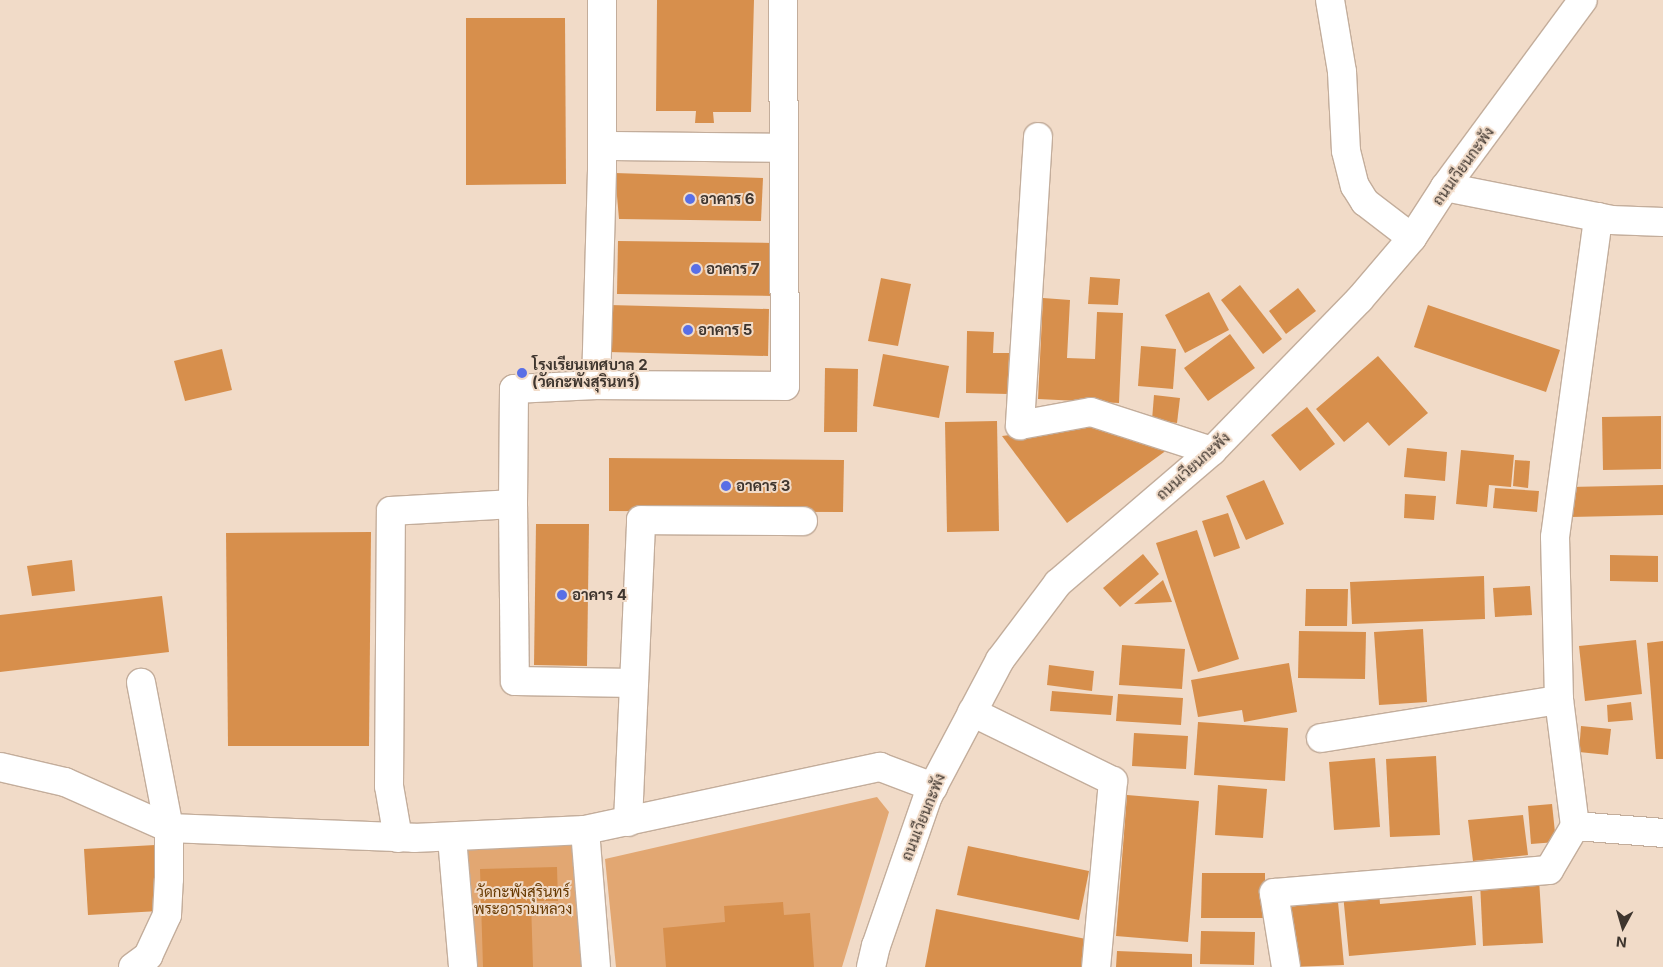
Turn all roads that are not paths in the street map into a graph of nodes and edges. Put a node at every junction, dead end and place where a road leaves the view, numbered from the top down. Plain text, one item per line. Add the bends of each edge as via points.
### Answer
1 (602, 0) edge
2 (783, 0) edge
3 (1330, 0) edge
4 (1583, 0) edge
5 (1038, 137) dead end
6 (603, 146) junction
7 (784, 148) junction
8 (1445, 187) junction
9 (1598, 217) junction
10 (1663, 222) edge
11 (1412, 238) junction
12 (596, 385) junction
13 (1212, 451) junction
14 (512, 504) junction
15 (803, 521) dead end
16 (141, 683) dead end
17 (634, 684) junction
18 (1559, 700) junction
19 (972, 712) junction
20 (1321, 738) dead end
21 (0, 767) edge
22 (933, 787) junction
23 (628, 822) junction
24 (1575, 826) junction
25 (169, 828) junction
26 (586, 830) junction
27 (1663, 833) edge
28 (398, 838) junction
29 (452, 838) junction
30 (133, 967) edge
31 (462, 967) edge
32 (596, 967) edge
33 (871, 967) edge
34 (1096, 967) edge
35 (1286, 967) edge

1 - 6 street
2 - 7 street
3 - 11 street via 1342,72 1346,151 1354,186 1365,202
4 - 8 street, ถนนเวียนกะพัง
5 - 13 street via 1020,425 1091,412
6 - 7 street
6 - 12 street
7 - 12 street via 785,386
8 - 9 street
8 - 11 street, ถนนเวียนกะพัง
9 - 10 street
9 - 18 street via 1555,537
11 - 13 street, ถนนเวียนกะพัง via 1359,300
12 - 14 street via 514,389
13 - 19 street, ถนนเวียนกะพัง via 1058,583 1000,660
14 - 17 street via 515,682
14 - 28 street via 391,511 389,786
15 - 17 street via 641,520
16 - 25 street
17 - 23 street
18 - 20 street
18 - 24 street
19 - 22 street, ถนนเวียนกะพัง
19 - 34 street via 1114,781
21 - 25 street via 65,782
22 - 23 street via 880,767
22 - 33 street, ถนนเวียนกะพัง
23 - 26 street
24 - 27 street
24 - 35 street via 1549,870 1274,893
25 - 28 street
25 - 30 street via 167,915 148,956
26 - 29 street
26 - 32 street
28 - 29 street
29 - 31 street

